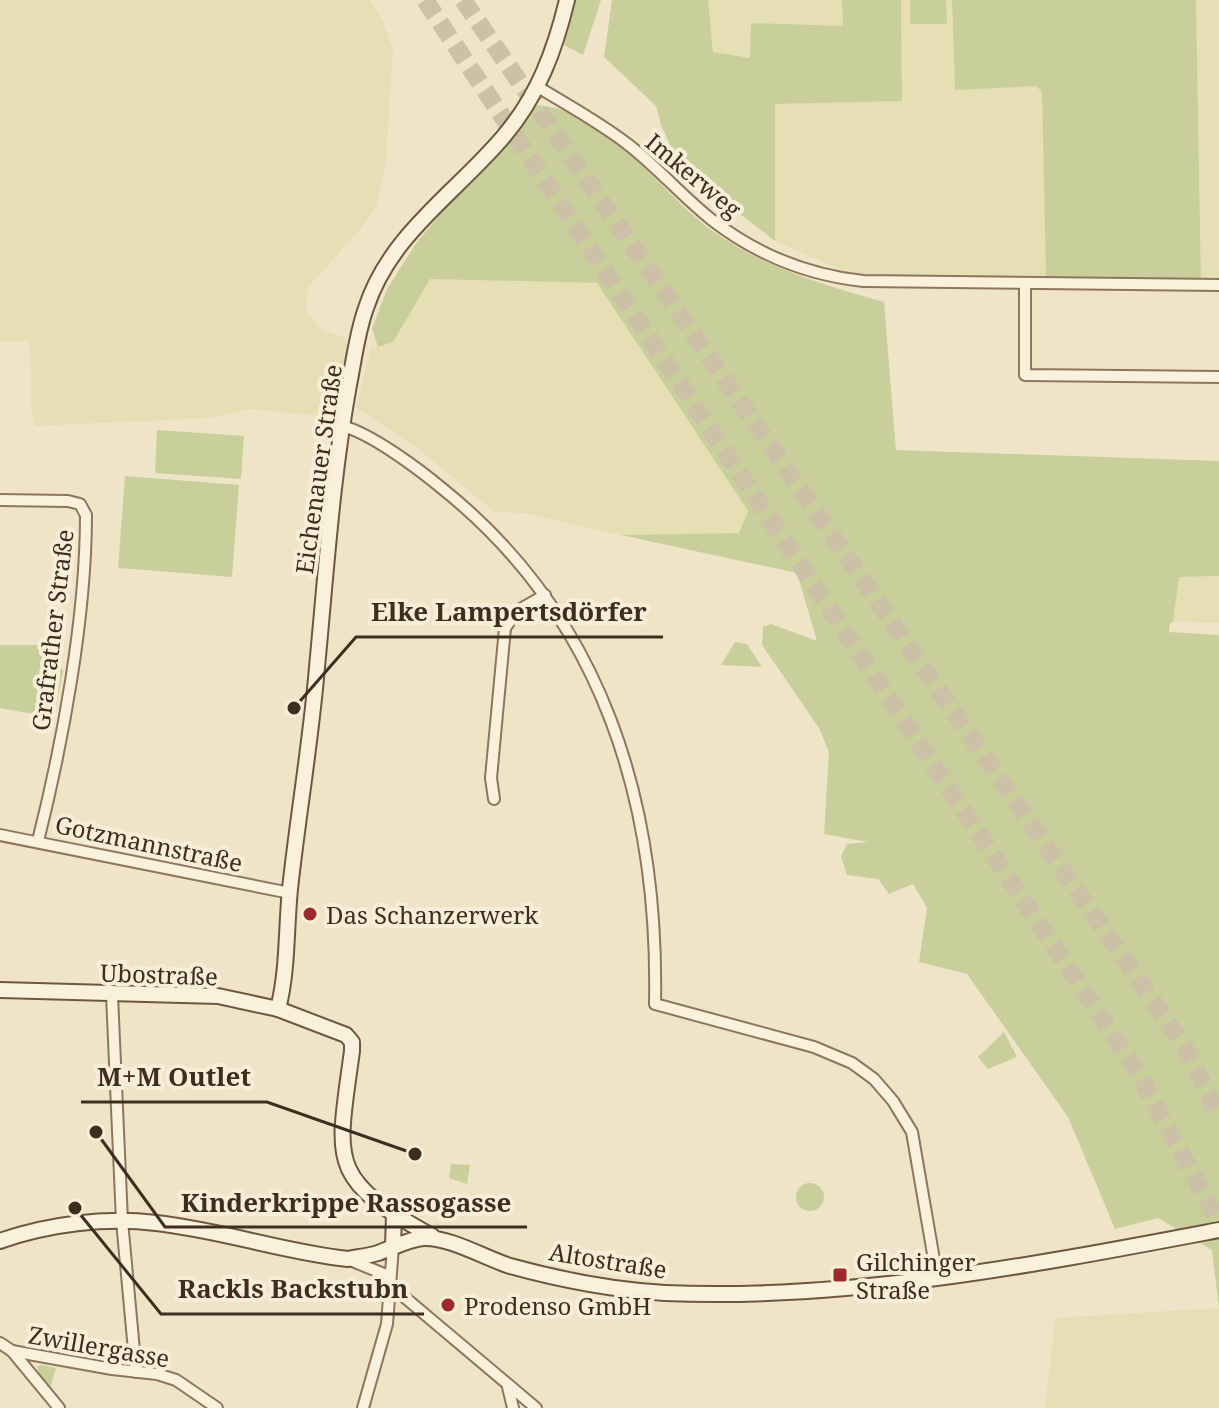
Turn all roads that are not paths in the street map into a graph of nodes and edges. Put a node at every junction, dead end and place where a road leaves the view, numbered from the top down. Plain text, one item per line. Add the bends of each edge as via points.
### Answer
1 (567, 0) edge
2 (538, 87) junction
3 (1025, 283) junction
4 (1219, 285) edge
5 (1219, 377) edge
6 (342, 426) junction
7 (0, 500) edge
8 (545, 595) junction
9 (494, 799) dead end
10 (0, 835) edge
11 (38, 841) junction
12 (290, 893) junction
13 (0, 990) edge
14 (112, 995) junction
15 (278, 1009) junction
16 (394, 1215) junction
17 (122, 1221) junction
18 (1219, 1230) edge
19 (436, 1239) junction
20 (0, 1241) edge
21 (393, 1247) junction
22 (348, 1259) junction
23 (937, 1277) junction
24 (392, 1282) junction
25 (0, 1343) edge
26 (12, 1351) junction
27 (136, 1372) junction
28 (508, 1386) junction
29 (59, 1408) edge
30 (217, 1408) edge
31 (363, 1408) edge
32 (513, 1408) edge
33 (536, 1408) edge

1 - 2 street, Eichenauer Straße
2 - 3 street, Imkerweg via 610,131 722,227 800,268 863,281
2 - 6 street, Eichenauer Straße via 503,137 406,237 380,274 362,322
3 - 4 street, Imkerweg
3 - 5 street via 1025,375
6 - 8 street via 405,460 480,519
6 - 12 street, Eichenauer Straße
7 - 11 street, Grafrather Straße via 68,501 80,504 86,515 73,654
8 - 9 street via 517,611 505,628 491,778
8 - 23 street via 575,641 607,708 641,819 656,951 655,1004 814,1047 874,1079 912,1132
10 - 11 street, Gotzmannstraße
11 - 12 street, Gotzmannstraße
12 - 15 street, Eichenauer Straße
13 - 14 street, Ubostraße
14 - 15 street, Ubostraße via 218,996
14 - 17 street
15 - 16 street, Ubostraße via 352,1042 340,1134 345,1165 354,1181
16 - 19 street, Ubostraße
16 - 21 street
17 - 20 street, Altostraße via 28,1231
17 - 22 street, Altostraße
17 - 27 street
18 - 23 street, Altostraße
19 - 21 street, Altostraße
19 - 23 street, Altostraße via 508,1265 623,1290 781,1291
21 - 22 street, Altostraße
21 - 24 street
22 - 24 street
24 - 28 street
24 - 31 street via 387,1324
25 - 26 street
26 - 27 street, Zwillergasse
26 - 29 street
27 - 30 street, Zwillergasse via 176,1380
28 - 32 street
28 - 33 street

